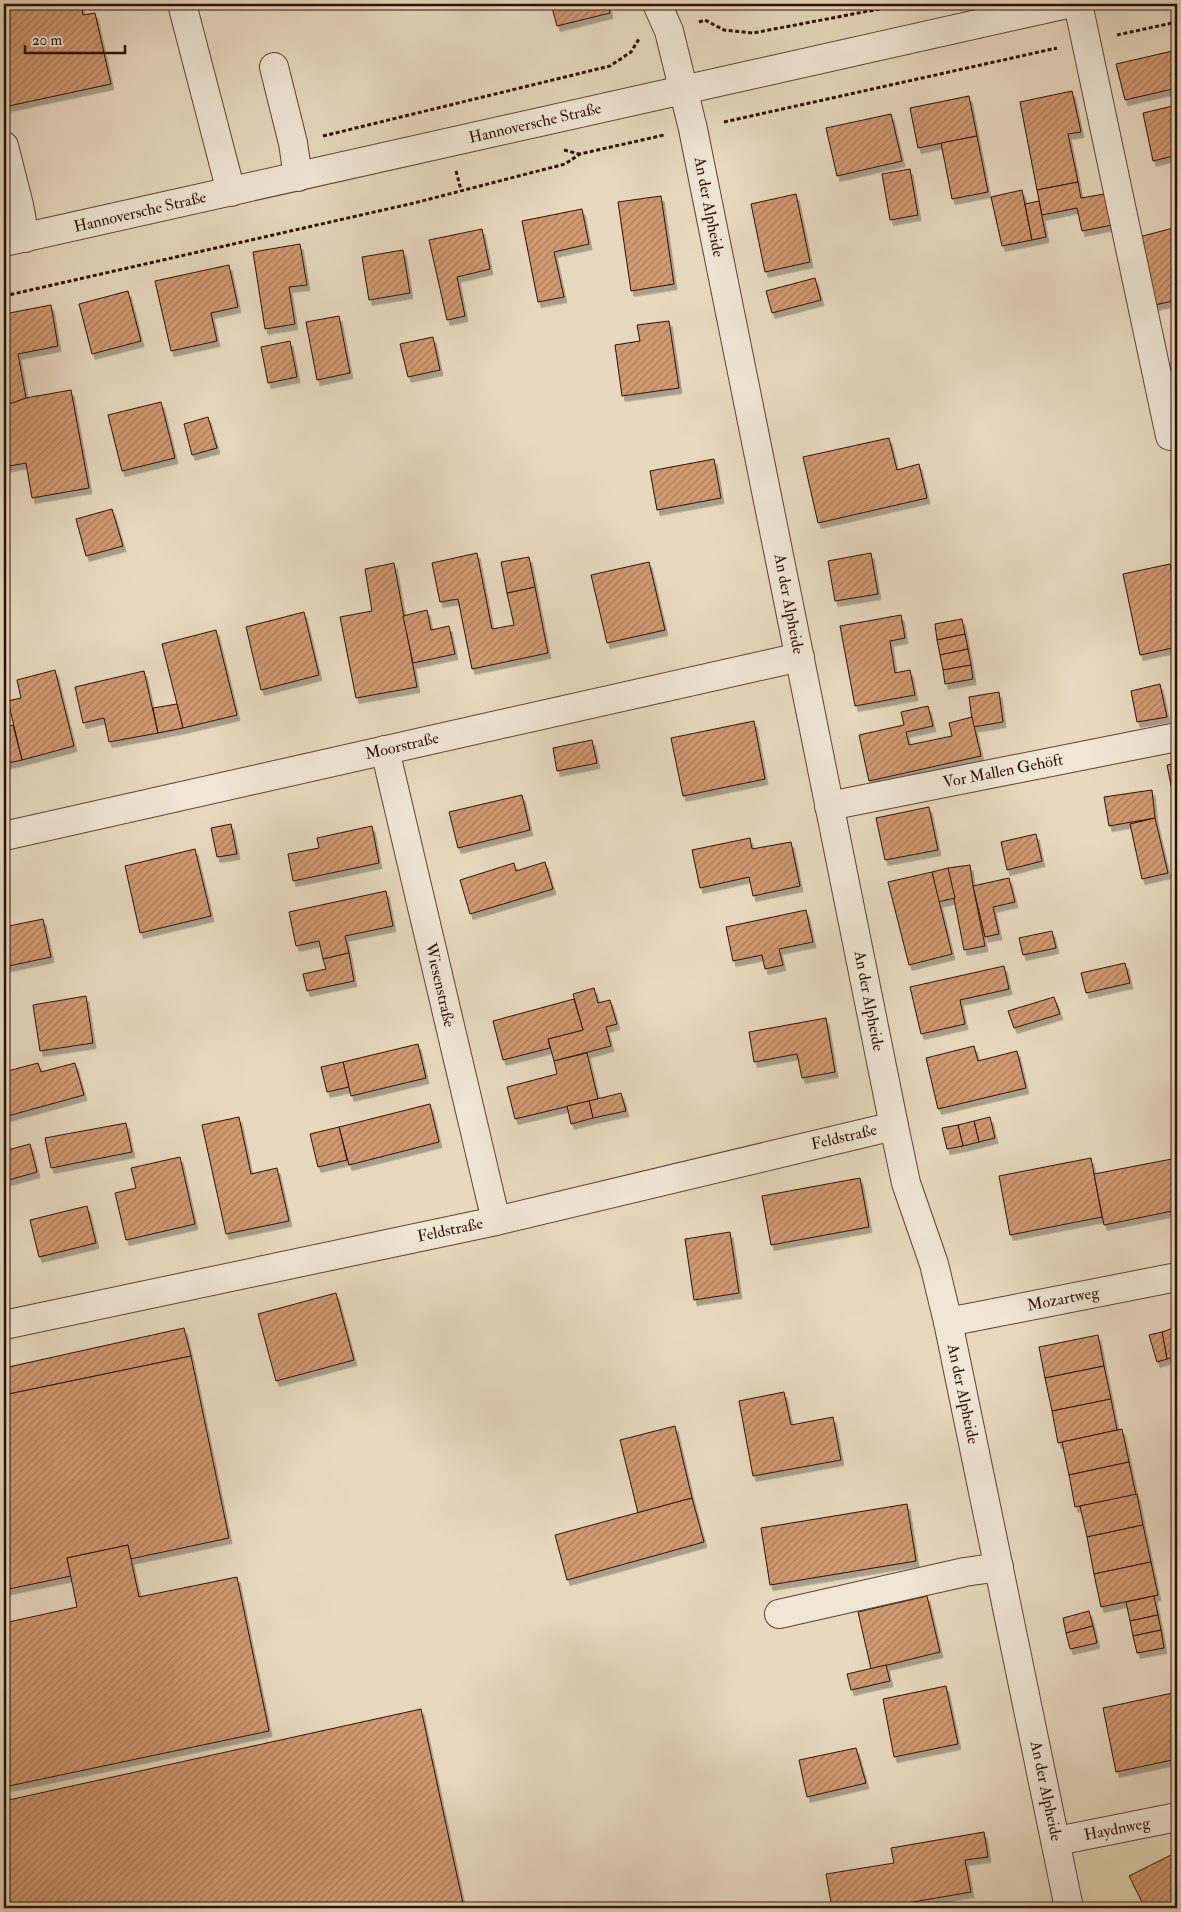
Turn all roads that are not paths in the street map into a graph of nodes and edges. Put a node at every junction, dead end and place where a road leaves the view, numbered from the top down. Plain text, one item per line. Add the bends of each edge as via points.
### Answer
1 (182, 4) edge
2 (658, 4) edge
3 (1067, 4) edge
4 (1078, 4) edge
5 (274, 67) dead end
6 (684, 90) junction
7 (4, 146) edge
8 (298, 177) junction
9 (231, 192) junction
10 (14, 240) edge
11 (1170, 436) dead end
12 (800, 657) junction
13 (1177, 737) edge
14 (385, 750) junction
15 (829, 806) junction
16 (4, 836) edge
17 (894, 1126) junction
18 (496, 1221) junction
19 (1177, 1277) edge
20 (948, 1322) junction
21 (4, 1325) edge
22 (999, 1567) junction
23 (780, 1614) dead end
24 (1177, 1817) edge
25 (1057, 1841) junction
26 (1069, 1908) edge

1 - 9 street
2 - 6 street, An der Alpheide via 669,30
3 - 6 street, Hannoversche Straße
4 - 11 street
5 - 8 street
6 - 8 street, Hannoversche Straße
6 - 12 street, An der Alpheide
7 - 10 street via 20,205
8 - 9 street, Hannoversche Straße
9 - 10 street, Hannoversche Straße
12 - 14 street, Moorstraße
12 - 15 street, An der Alpheide
13 - 15 street, Vor Mallen Gehöft
14 - 16 street, Moorstraße
14 - 18 street, Wiesenstraße
15 - 17 street, An der Alpheide
17 - 18 street, Feldstraße
17 - 20 street, An der Alpheide via 906,1183 934,1264
18 - 21 street, Feldstraße
19 - 20 street, Mozartweg
20 - 22 street, An der Alpheide
22 - 23 street
22 - 25 street, An der Alpheide
24 - 25 street, Haydnweg
25 - 26 street, An der Alpheide

